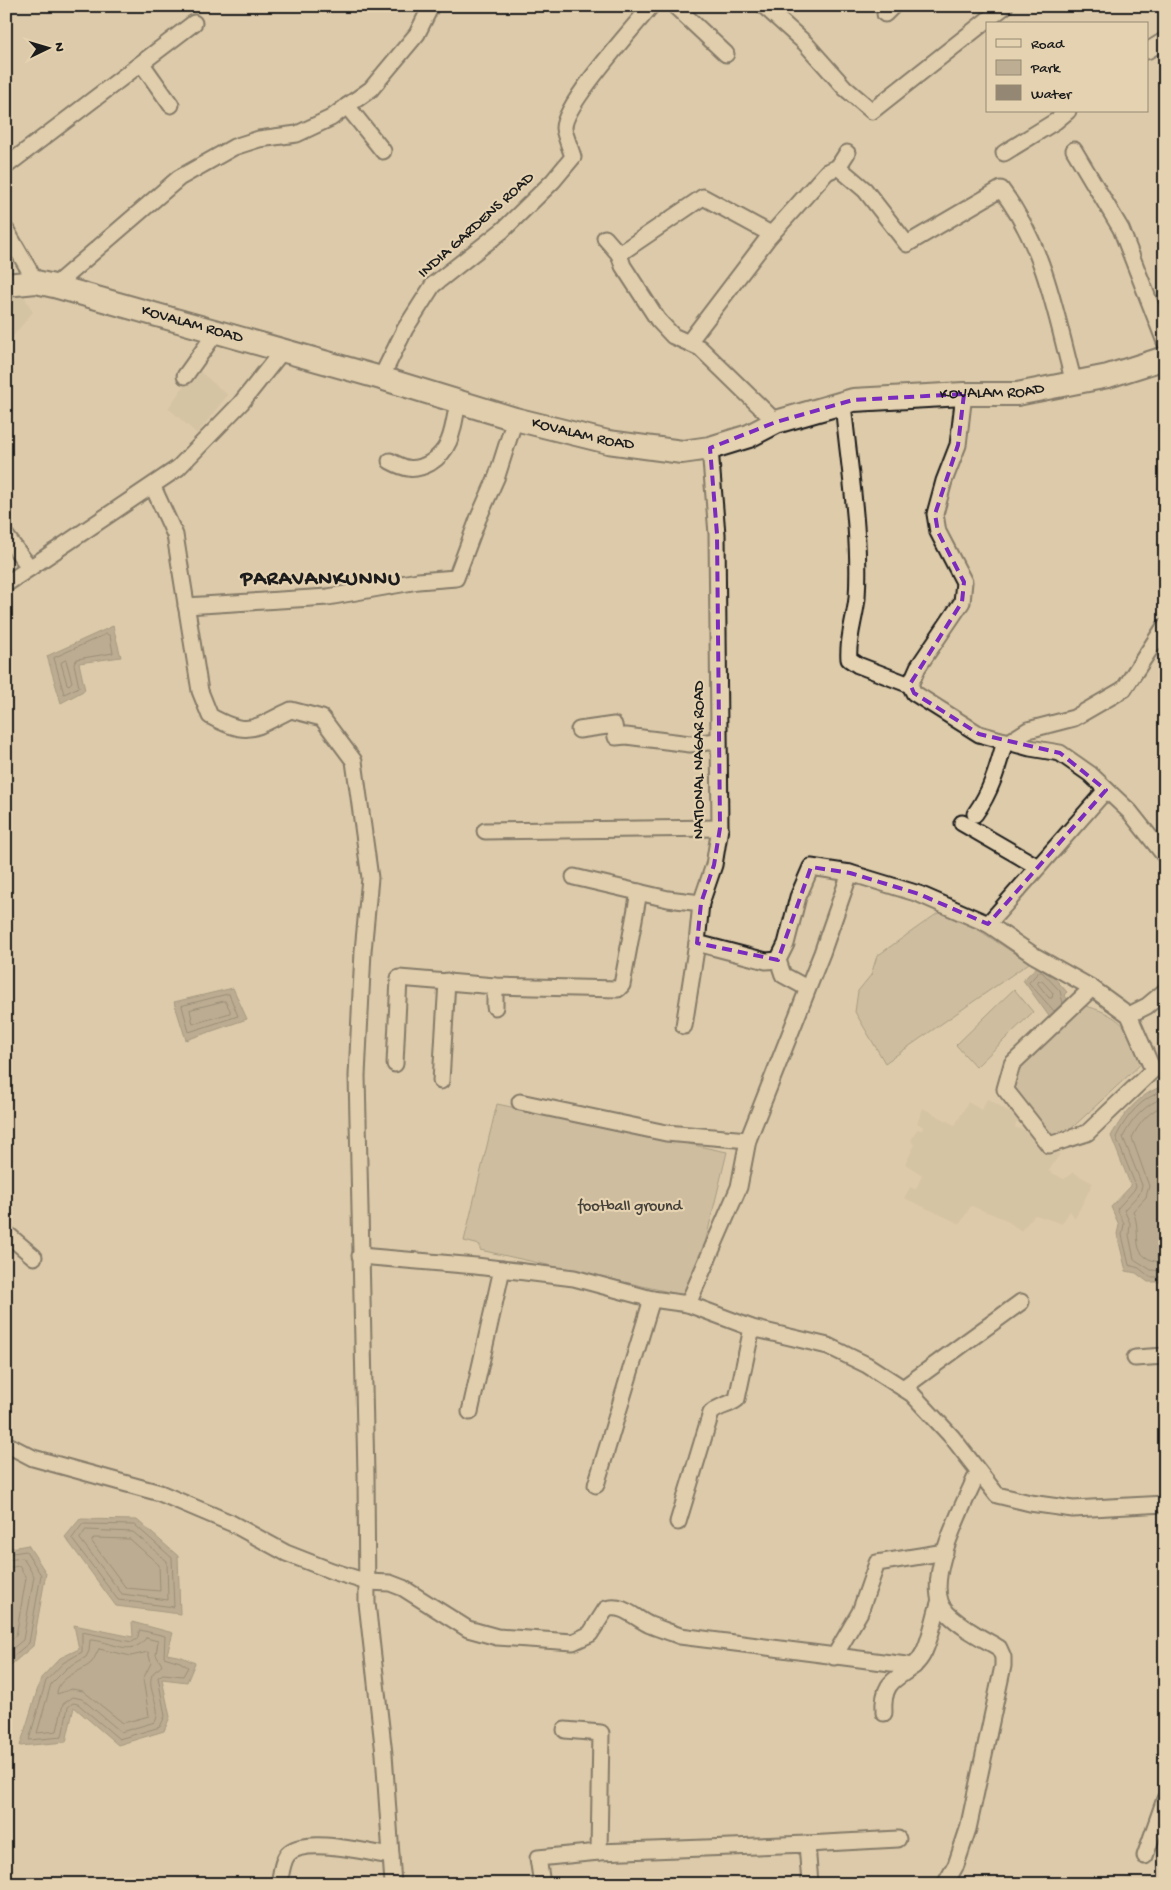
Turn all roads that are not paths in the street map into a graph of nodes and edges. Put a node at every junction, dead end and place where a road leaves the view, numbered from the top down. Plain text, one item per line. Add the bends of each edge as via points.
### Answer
1 (432, 6) edge
2 (651, 6) edge
3 (675, 6) edge
4 (764, 6) edge
5 (1005, 6) edge
6 (194, 23) dead end
7 (1165, 40) edge
8 (1148, 50) edge
9 (726, 54) dead end
10 (142, 64) junction
11 (171, 105) dead end
12 (347, 106) junction
13 (1067, 112) edge
14 (1074, 150) dead end
15 (383, 151) dead end
16 (847, 153) dead end
17 (1004, 153) dead end
18 (6, 166) edge
19 (838, 166) junction
20 (6, 230) edge
21 (771, 234) junction
22 (605, 238) dead end
23 (619, 254) junction
24 (45, 284) junction
25 (6, 285) edge
26 (217, 331) junction
27 (689, 342) junction
28 (1165, 342) edge
29 (283, 350) junction
30 (1165, 358) edge
31 (185, 376) dead end
32 (380, 378) junction
33 (1074, 383) junction
34 (964, 394) junction
35 (458, 402) junction
36 (843, 403) junction
37 (515, 420) junction
38 (776, 422) junction
39 (710, 448) junction
40 (390, 461) dead end
41 (153, 487) junction
42 (6, 536) edge
43 (30, 568) junction
44 (6, 584) edge
45 (186, 606) junction
46 (1165, 626) edge
47 (910, 685) junction
48 (579, 730) dead end
49 (718, 741) junction
50 (1007, 741) junction
51 (1106, 790) junction
52 (720, 828) junction
53 (486, 831) dead end
54 (1165, 856) edge
55 (1038, 867) junction
56 (850, 873) junction
57 (574, 877) dead end
58 (639, 892) junction
59 (701, 903) junction
60 (988, 924) junction
61 (697, 943) junction
62 (778, 960) junction
63 (447, 981) junction
64 (495, 986) junction
65 (807, 988) junction
66 (1092, 988) junction
67 (1165, 991) edge
68 (495, 1007) dead end
69 (1129, 1015) junction
70 (684, 1026) dead end
71 (395, 1064) dead end
72 (441, 1081) dead end
73 (520, 1102) dead end
74 (748, 1140) junction
75 (6, 1233) edge
76 (360, 1256) junction
77 (34, 1257) dead end
78 (502, 1269) junction
79 (652, 1299) junction
80 (1021, 1302) dead end
81 (688, 1304) junction
82 (752, 1328) junction
83 (1165, 1356) edge
84 (1135, 1358) dead end
85 (903, 1388) junction
86 (470, 1412) dead end
87 (6, 1444) edge
88 (978, 1472) junction
89 (596, 1485) dead end
90 (1165, 1504) edge
91 (678, 1522) dead end
92 (945, 1552) junction
93 (367, 1582) junction
94 (939, 1603) junction
95 (834, 1657) junction
96 (914, 1666) junction
97 (884, 1713) dead end
98 (565, 1730) dead end
99 (1165, 1799) edge
100 (898, 1839) dead end
101 (807, 1844) junction
102 (599, 1852) junction
103 (391, 1856) junction
104 (1145, 1856) dead end
105 (279, 1884) edge
106 (393, 1884) edge
107 (542, 1884) edge
108 (810, 1884) edge
109 (945, 1884) edge

1 - 12 street via 417,34 371,88
2 - 32 street, INDIA GARDENS ROAD via 588,83 566,118 564,129 573,157 553,182 503,230 433,285 405,329
3 - 9 street
4 - 5 street via 872,111
6 - 10 street
7 - 8 street
10 - 11 street
10 - 18 street
12 - 15 street
12 - 24 street via 331,118 297,134 259,139 234,147 178,178
13 - 17 street
14 - 28 street via 1121,229
16 - 19 street
19 - 21 street via 827,172
19 - 33 street via 865,190 907,244 1002,189 1037,250 1058,312
20 - 24 street
21 - 23 street via 702,197
21 - 27 street
22 - 23 street
23 - 27 street via 623,266 658,320 674,336
24 - 25 main road, KOVALAM ROAD
24 - 26 main road, KOVALAM ROAD
26 - 29 main road, KOVALAM ROAD
26 - 31 street
27 - 38 street via 700,348
29 - 32 main road, KOVALAM ROAD
29 - 41 street via 241,403 178,468
30 - 33 main road, KOVALAM ROAD
32 - 35 main road, KOVALAM ROAD
33 - 34 main road, KOVALAM ROAD via 1017,394
34 - 36 main road, KOVALAM ROAD
34 - 47 street via 958,445 935,514 938,532 964,582 962,602 918,667
35 - 37 main road, KOVALAM ROAD
35 - 40 street via 445,451 435,460 414,470
36 - 38 main road, KOVALAM ROAD
36 - 47 street via 855,530 856,599 849,659
37 - 39 main road, KOVALAM ROAD via 608,442 682,452
37 - 45 street via 497,476 456,578 418,581 328,597
38 - 39 main road, KOVALAM ROAD via 749,436
39 - 49 street, NATIONAL NAGAR ROAD via 718,553
41 - 43 street
41 - 45 street via 175,536
42 - 43 street
43 - 44 street
45 - 76 street via 200,691 210,716 232,728 248,730 291,710 322,718 354,761 370,878 363,951 358,1076
46 - 50 street via 1124,689 1074,718 1028,730
47 - 50 street via 914,693 967,728
48 - 49 street via 614,725 616,737 690,744
49 - 52 street, NATIONAL NAGAR ROAD
50 - 51 street via 1060,752
50 - 55 street via 984,801 968,818
51 - 54 street via 1130,812
51 - 55 street
52 - 53 street
52 - 59 street, NATIONAL NAGAR ROAD via 714,865
55 - 60 street
56 - 60 street via 919,894
56 - 62 street via 811,867
56 - 65 street
57 - 58 street
58 - 59 street
58 - 64 street via 622,985 618,988
59 - 61 street, NATIONAL NAGAR ROAD
60 - 66 street via 1035,956
61 - 62 street via 766,961
61 - 70 street, NATIONAL NAGAR ROAD
62 - 65 street via 783,975
63 - 64 street
63 - 71 street via 399,978
63 - 72 street
64 - 68 street
65 - 74 street
66 - 69 street
66 - 69 street via 1012,1064 1005,1089 1050,1144 1087,1133 1153,1070
67 - 69 street
73 - 74 street via 666,1132
74 - 81 street via 739,1187
75 - 77 street
76 - 78 street
76 - 93 street
78 - 79 street via 574,1278
78 - 86 street
79 - 81 street
79 - 89 street
80 - 85 street
81 - 82 street
82 - 85 street via 828,1346
82 - 91 street via 737,1399 711,1413
83 - 84 street
85 - 88 street via 952,1437
87 - 93 street via 34,1458 160,1493 231,1523 286,1554
88 - 90 street via 998,1496 1030,1504 1073,1509
88 - 92 street
92 - 94 street via 939,1566
92 - 95 street via 877,1563 860,1612
93 - 95 street via 390,1583 403,1588 468,1629 497,1637 573,1642 590,1634 606,1609 614,1607 680,1636
93 - 103 street
94 - 96 street via 924,1652
94 - 109 street via 947,1614 998,1648 1003,1657 968,1829 956,1865
95 - 96 street
96 - 97 street via 888,1685 883,1701
98 - 102 street via 601,1733
99 - 104 street
100 - 101 street
101 - 102 street
101 - 108 street
102 - 107 street via 538,1858
103 - 105 street via 314,1845 299,1846 288,1855
103 - 106 street

